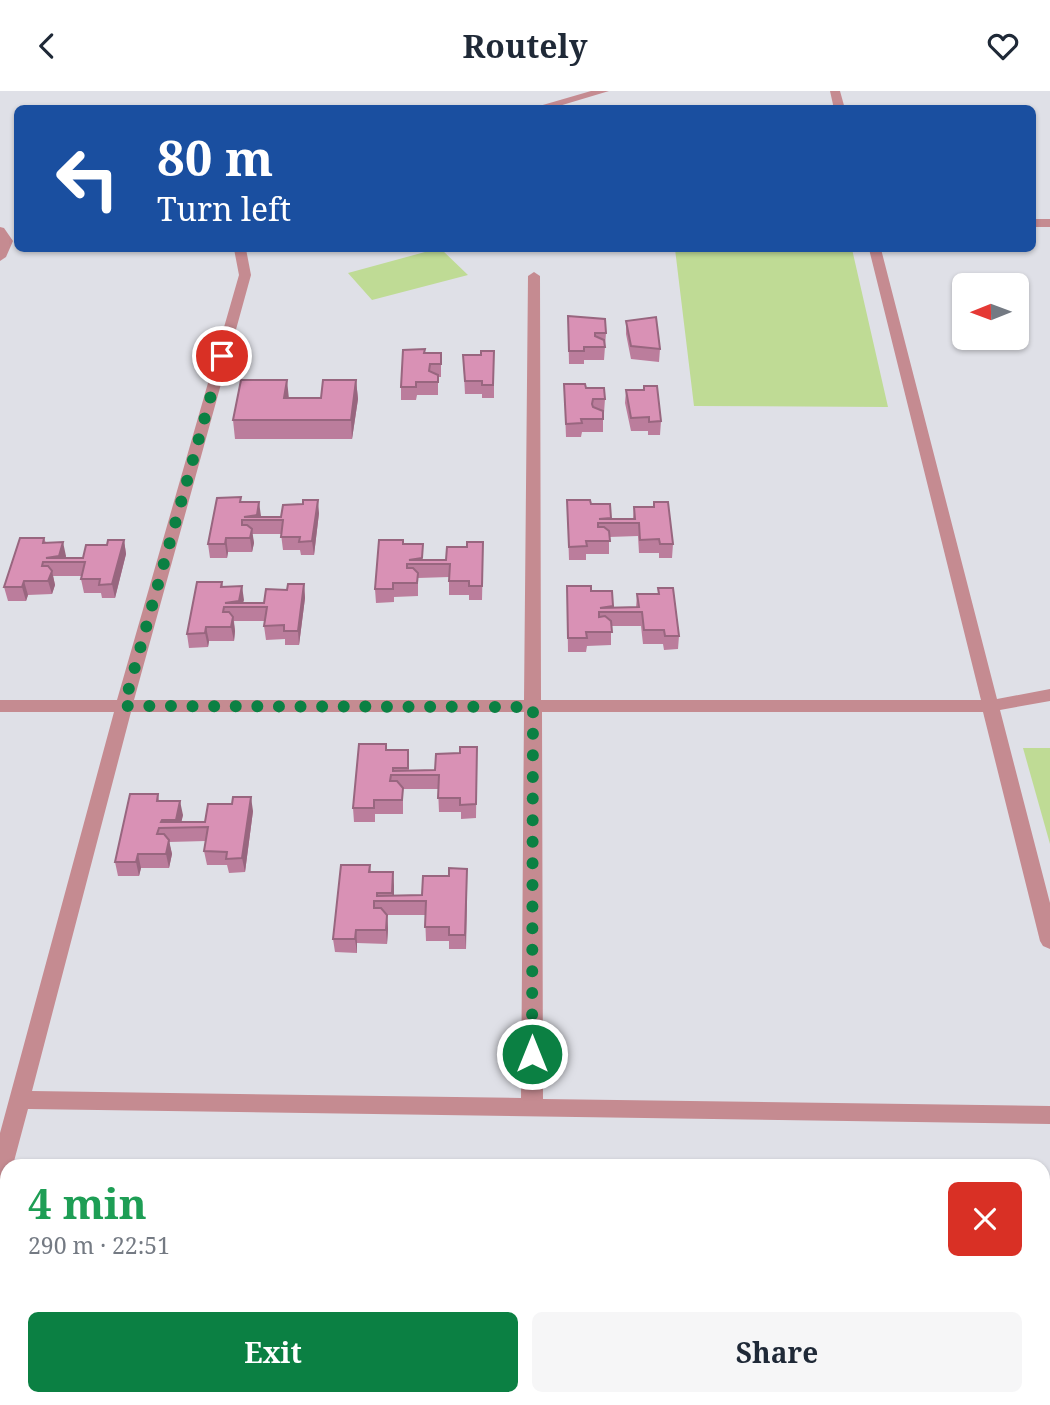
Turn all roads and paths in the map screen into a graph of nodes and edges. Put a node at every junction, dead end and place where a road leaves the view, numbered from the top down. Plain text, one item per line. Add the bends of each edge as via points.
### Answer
1 (604, 91) edge
2 (550, 105) edge
3 (8, 236) edge
4 (241, 252) edge
5 (876, 252) edge
6 (0, 257) edge
7 (534, 276) dead end
8 (1050, 695) edge
9 (0, 706) edge
10 (124, 706) junction
11 (990, 706) junction
12 (533, 707) junction
13 (1050, 941) edge
14 (20, 1100) junction
15 (532, 1107) junction
16 (1050, 1115) edge
17 (4, 1159) edge

1 - 2 street
3 - 6 street
4 - 10 street via 245,275
5 - 11 street
7 - 12 street
8 - 11 street
9 - 10 street
10 - 12 street
10 - 14 street
11 - 12 street
11 - 13 street
12 - 15 street
14 - 15 street
14 - 17 street
15 - 16 street

